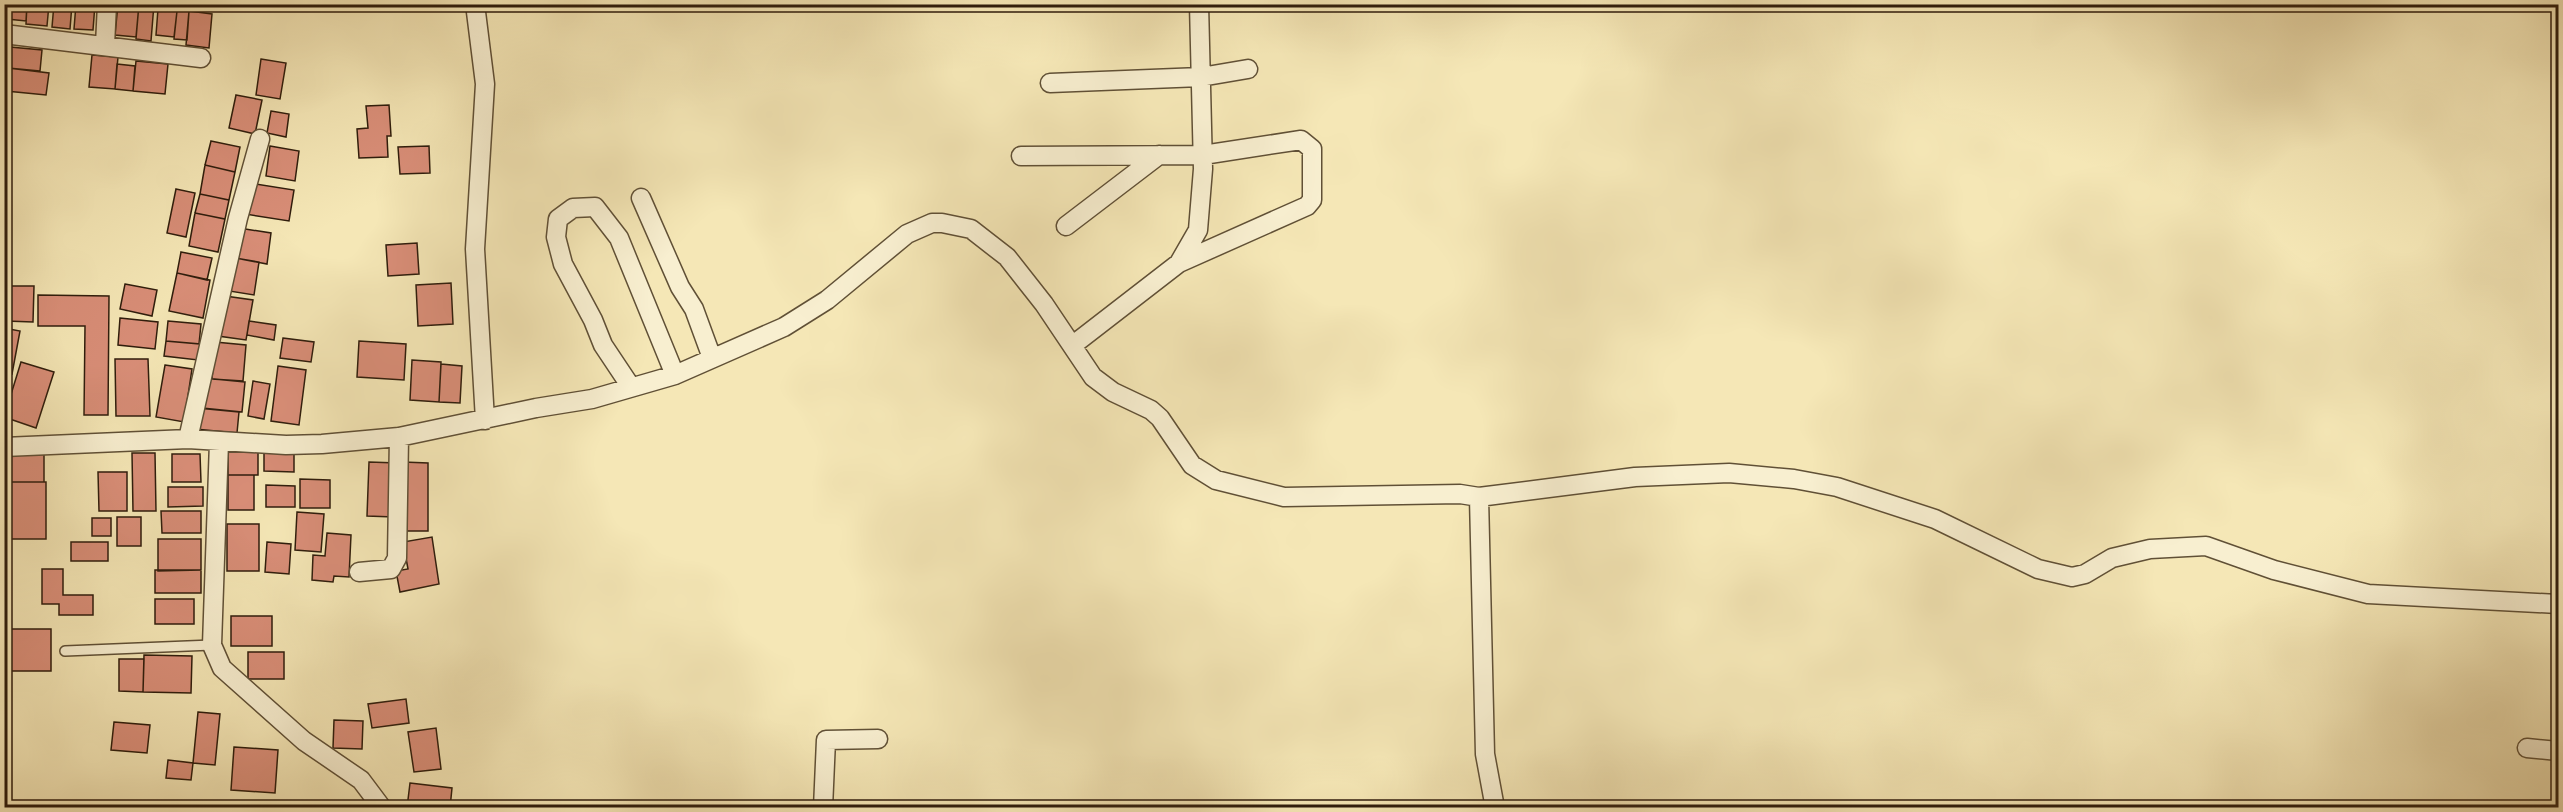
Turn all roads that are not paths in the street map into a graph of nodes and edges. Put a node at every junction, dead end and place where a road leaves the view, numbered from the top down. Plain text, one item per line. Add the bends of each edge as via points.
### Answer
1 (107, 4) edge
2 (475, 4) edge
3 (1199, 4) edge
4 (4, 34) edge
5 (105, 45) junction
6 (201, 58) dead end
7 (1248, 69) dead end
8 (1201, 77) junction
9 (1050, 83) dead end
10 (260, 139) dead end
11 (1203, 154) junction
12 (1159, 155) junction
13 (1022, 156) dead end
14 (641, 198) dead end
15 (1066, 226) dead end
16 (1179, 263) junction
17 (1073, 345) junction
18 (712, 358) junction
19 (675, 375) junction
20 (631, 387) junction
21 (485, 420) junction
22 (399, 437) junction
23 (189, 439) junction
24 (219, 442) junction
25 (4, 447) edge
26 (1479, 497) junction
27 (359, 572) dead end
28 (2559, 604) edge
29 (212, 645) junction
30 (66, 651) dead end
31 (878, 739) dead end
32 (2527, 748) dead end
33 (2559, 751) edge
34 (382, 807) edge
35 (824, 807) edge
36 (1495, 807) edge

1 - 5 street
2 - 21 street via 485,84 475,249
3 - 8 street
4 - 5 street
5 - 6 street
7 - 8 street
8 - 9 street
8 - 11 street
10 - 23 street via 242,199
11 - 12 street
11 - 16 street via 1198,230
11 - 16 street via 1301,140 1312,149 1312,200 1307,206
12 - 13 street
12 - 15 street
14 - 18 street via 680,287 694,309
16 - 17 street
17 - 18 street via 1007,257 971,229 932,223 907,234 811,312
17 - 26 street via 1093,377 1113,392 1151,410 1192,465 1215,480 1284,497
18 - 19 street
19 - 20 street
19 - 20 street via 619,238 596,207 573,208 558,219 556,237 563,264 603,345
20 - 21 street via 592,399
21 - 22 street
22 - 24 street via 322,444
22 - 27 street via 397,558 391,569
23 - 24 street
23 - 25 street
24 - 29 street
26 - 28 street via 1635,477 1729,473 1794,479 1837,487 1935,519 2056,575 2085,574 2112,558 2150,549 2206,546 2274,570 2368,594
26 - 36 street via 1485,754
29 - 30 lane
29 - 34 street via 222,668 304,741 361,780
31 - 35 street via 826,740
32 - 33 street

